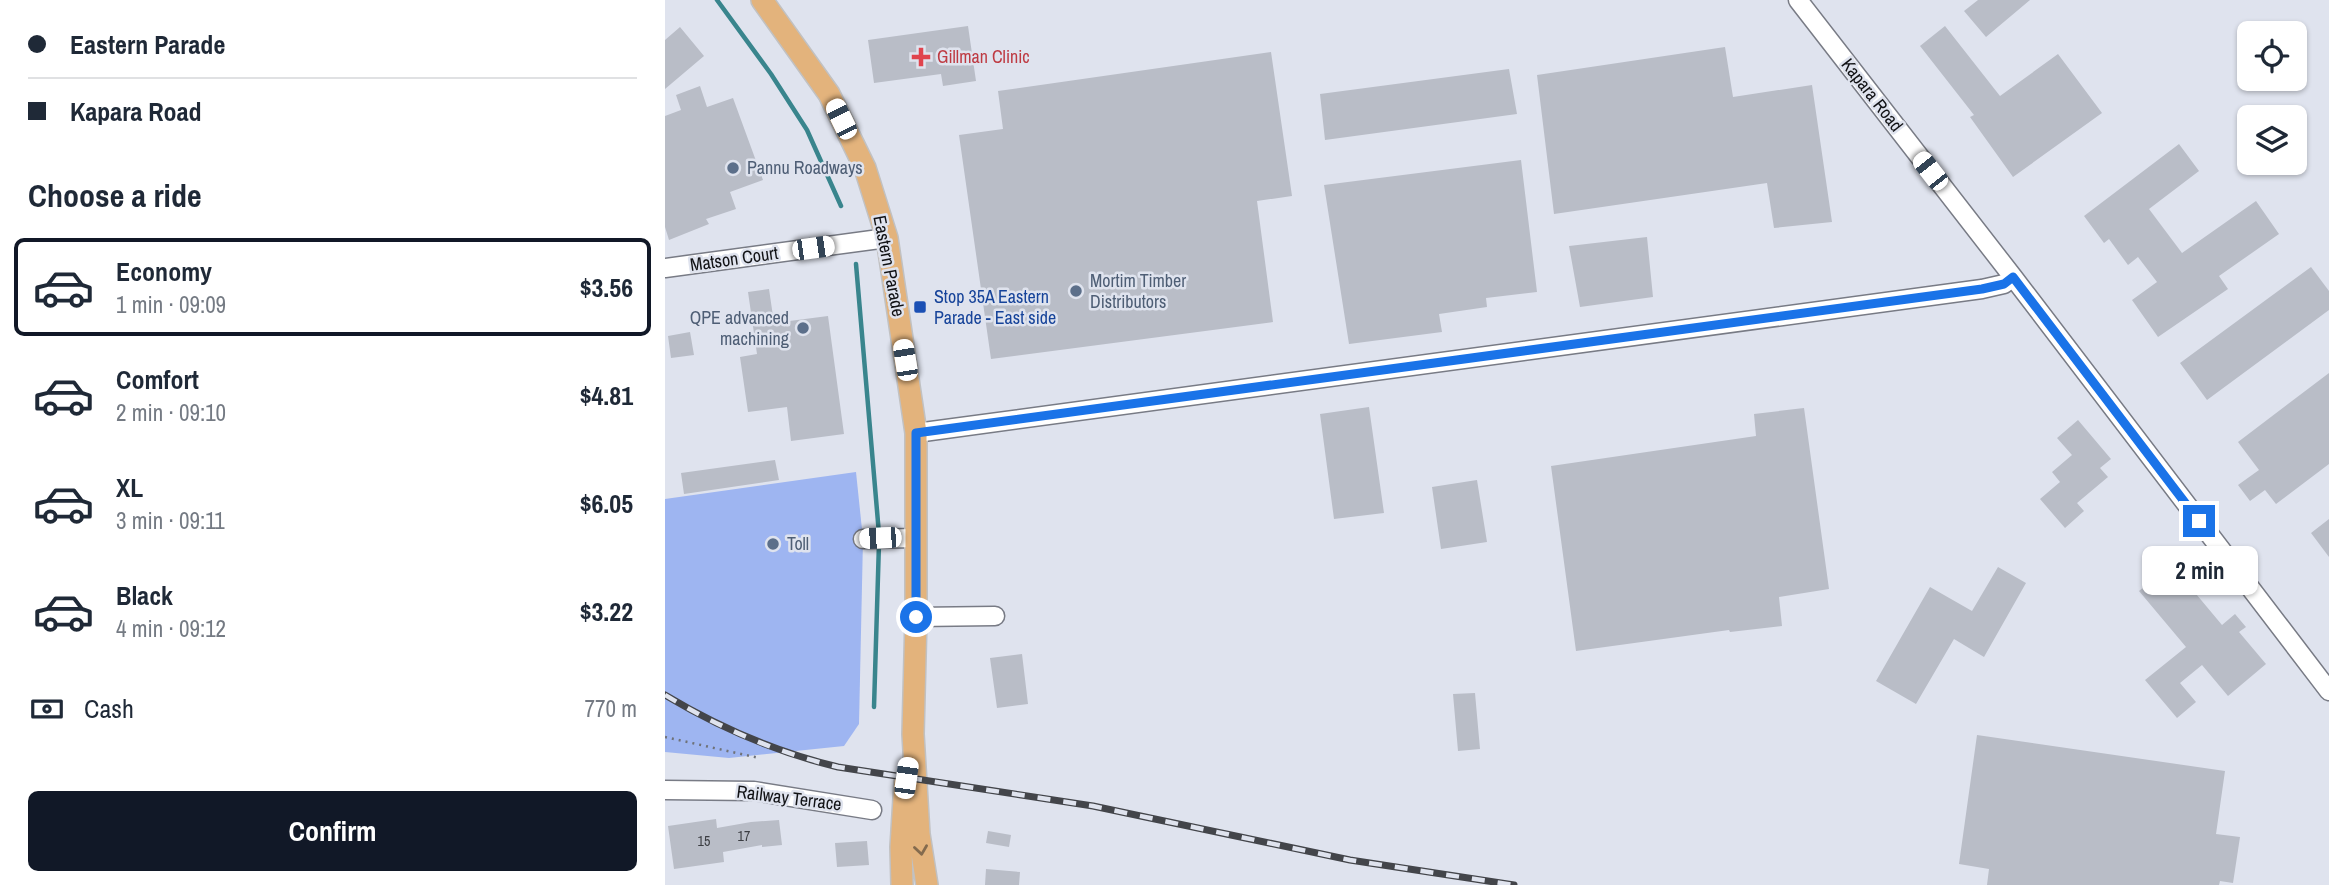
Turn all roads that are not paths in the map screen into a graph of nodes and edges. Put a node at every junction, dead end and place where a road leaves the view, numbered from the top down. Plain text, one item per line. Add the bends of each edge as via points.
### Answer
1 (762, 0) edge
2 (1798, 0) edge
3 (887, 237) junction
4 (665, 268) edge
5 (2013, 277) junction
6 (916, 433) junction
7 (907, 538) junction
8 (863, 539) dead end
9 (995, 616) dead end
10 (916, 617) junction
11 (2329, 691) edge
12 (913, 730) junction
13 (665, 790) edge
14 (871, 810) dead end
15 (902, 885) edge
16 (927, 885) edge

1 - 3 main road, Eastern Parade via 829,94 865,168
2 - 5 street, Kapara Road
3 - 4 street, Matson Court
3 - 6 main road, Eastern Parade
5 - 6 street via 2004,284 1968,291
5 - 11 street, Kapara Road
6 - 7 main road, Eastern Parade
7 - 8 street
7 - 10 main road, Eastern Parade
9 - 10 street
10 - 12 main road, Eastern Parade
12 - 15 main road, Eastern Parade via 902,809
12 -> 16 main road, Eastern Parade
13 - 14 street, Railway Terrace via 754,791

